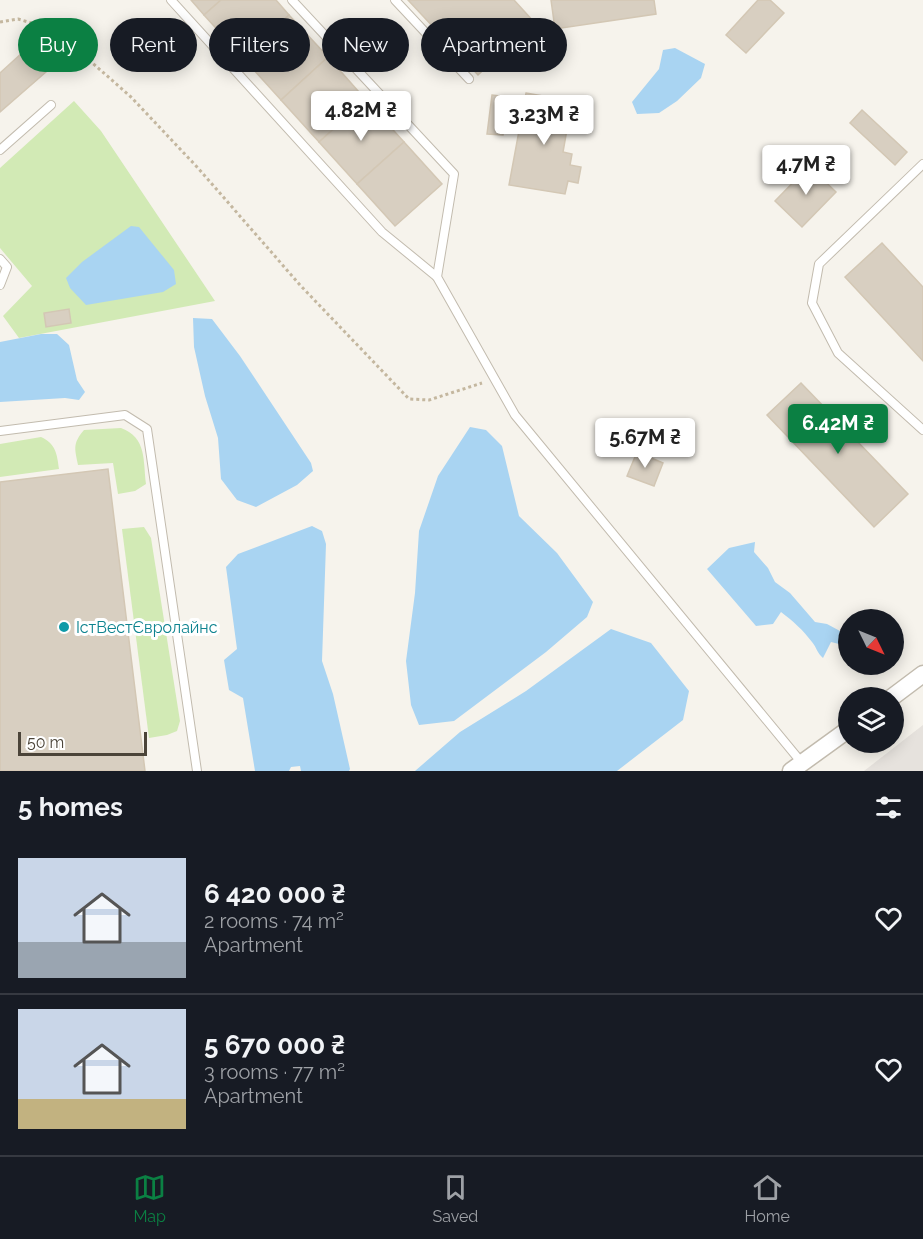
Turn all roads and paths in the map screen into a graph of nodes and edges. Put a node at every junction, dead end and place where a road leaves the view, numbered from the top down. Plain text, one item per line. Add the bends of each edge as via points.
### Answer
1 (171, 0) edge
2 (292, 0) edge
3 (395, 0) edge
4 (0, 22) edge
5 (468, 79) dead end
6 (51, 105) dead end
7 (0, 150) edge
8 (923, 164) edge
9 (0, 258) edge
10 (437, 277) junction
11 (0, 285) edge
12 (495, 379) junction
13 (923, 430) edge
14 (0, 431) edge
15 (923, 674) edge
16 (904, 688) edge
17 (838, 737) edge
18 (797, 767) edge
19 (197, 771) edge

1 - 10 lane via 382,232
2 - 10 lane via 454,174
3 - 5 lane
4 - 12 path via 18,19 56,30 131,97 409,399 429,400
6 - 7 lane
8 - 13 lane via 819,264 812,303 838,353
9 - 11 lane via 7,267
10 - 12 lane
12 - 18 lane via 515,415
14 - 19 lane via 125,415 147,429
15 - 16 street
17 - 18 street

